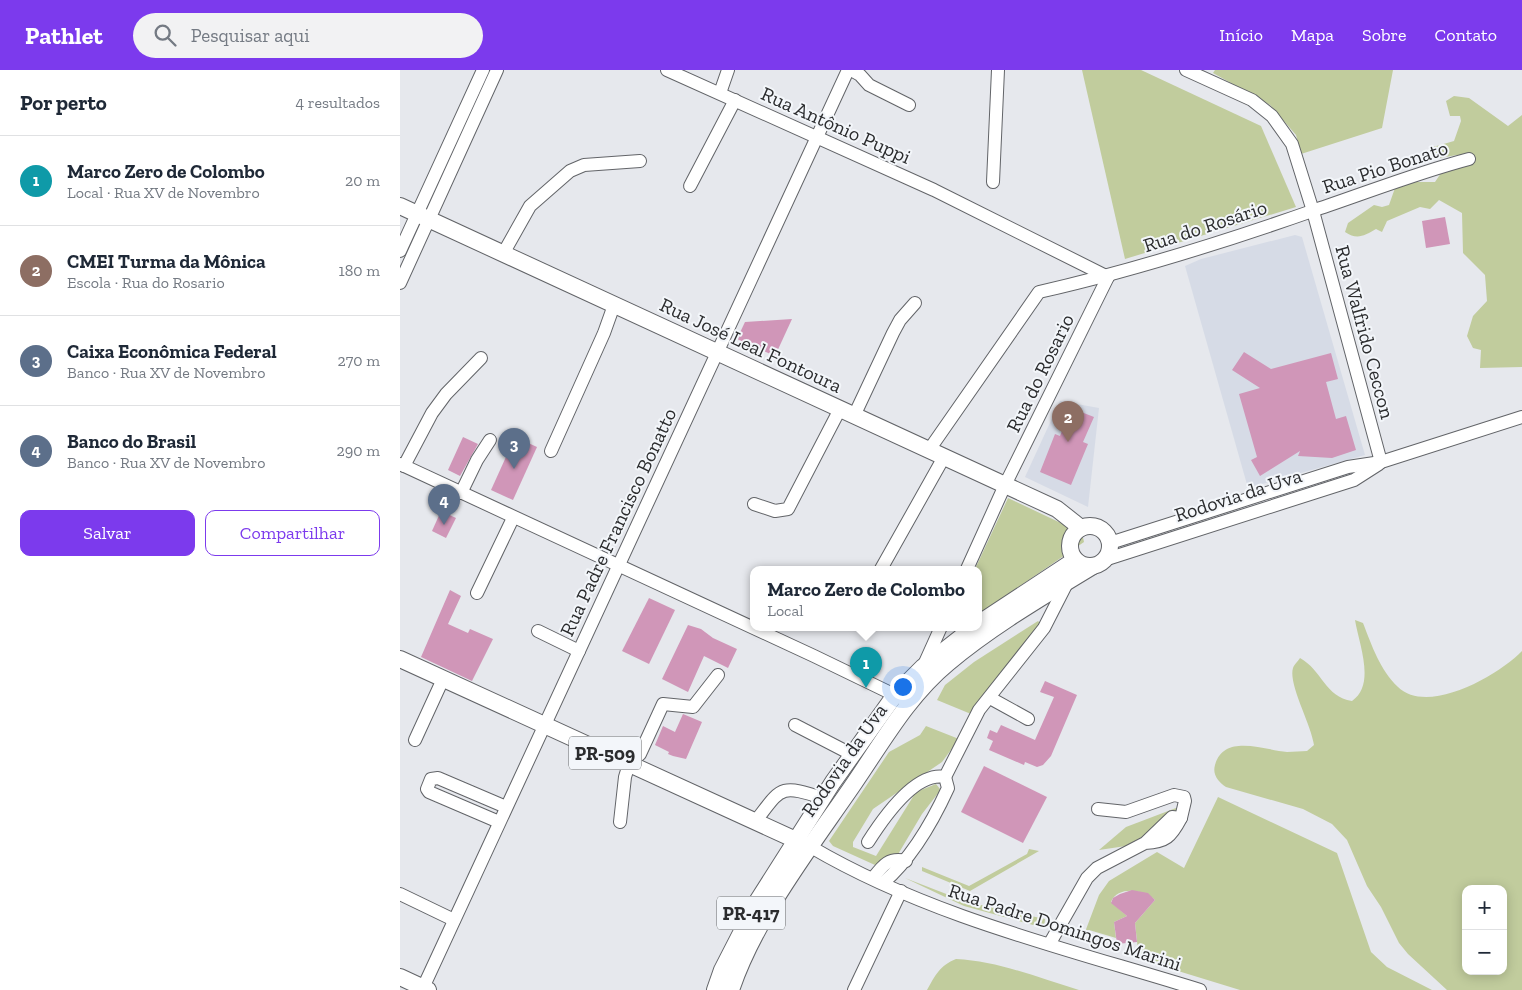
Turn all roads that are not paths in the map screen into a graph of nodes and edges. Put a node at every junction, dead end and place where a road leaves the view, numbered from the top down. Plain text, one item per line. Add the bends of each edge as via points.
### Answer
1 (483, 70) edge
2 (498, 70) edge
3 (667, 70) edge
4 (728, 70) edge
5 (849, 70) edge
6 (998, 70) edge
7 (1191, 71) edge
8 (720, 93) junction
9 (735, 100) junction
10 (909, 105) dead end
11 (816, 136) junction
12 (1469, 159) dead end
13 (640, 162) dead end
14 (993, 182) dead end
15 (690, 186) dead end
16 (400, 206) edge
17 (1313, 211) junction
18 (423, 217) junction
19 (400, 251) edge
20 (503, 254) junction
21 (1108, 277) junction
22 (400, 283) edge
23 (915, 303) dead end
24 (614, 305) junction
25 (718, 353) junction
26 (481, 358) dead end
27 (847, 412) junction
28 (1522, 417) edge
29 (490, 440) dead end
30 (551, 451) dead end
31 (936, 453) junction
32 (1381, 462) junction
33 (402, 465) edge
34 (1005, 485) junction
35 (461, 493) junction
36 (754, 504) dead end
37 (513, 518) junction
38 (1081, 528) junction
39 (1110, 543) junction
40 (1075, 560) junction
41 (1099, 563) junction
42 (618, 566) junction
43 (882, 566) edge
44 (968, 566) edge
45 (1068, 581) junction
46 (477, 593) dead end
47 (982, 621) edge
48 (750, 627) edge
49 (538, 631) dead end
50 (758, 631) edge
51 (939, 631) edge
52 (969, 631) edge
53 (579, 651) junction
54 (400, 659) edge
55 (922, 667) junction
56 (718, 675) dead end
57 (443, 679) junction
58 (895, 695) junction
59 (990, 698) junction
60 (909, 704) junction
61 (1028, 719) dead end
62 (544, 725) junction
63 (796, 725) dead end
64 (415, 740) dead end
65 (853, 755) junction
66 (629, 764) junction
67 (945, 777) junction
68 (823, 798) junction
69 (506, 807) junction
70 (1098, 809) dead end
71 (499, 822) junction
72 (620, 822) dead end
73 (756, 822) junction
74 (868, 842) dead end
75 (803, 843) junction
76 (878, 880) junction
77 (902, 891) junction
78 (400, 894) edge
79 (454, 920) junction
80 (1050, 943) junction
81 (400, 977) edge
82 (424, 989) edge
83 (715, 990) edge
84 (731, 990) edge
85 (854, 990) edge
86 (1200, 990) edge

1 - 18 street
2 - 18 street
3 - 8 street, Rua Antônio Puppi
4 - 8 street
5 - 10 street via 860,75 868,86
5 - 11 street, Rua Padre Francisco Bonatto
6 - 14 street
7 - 17 street, Rua Walfrido Ceccon via 1252,100 1272,116 1292,144
8 - 9 street, Rua Antônio Puppi
9 - 11 street, Rua Antônio Puppi
9 - 15 street
11 - 21 street, Rua Antônio Puppi via 934,190
11 - 25 street, Rua Padre Francisco Bonatto
12 - 17 street, Rua Pio Bonato via 1422,172
13 - 20 street via 584,165 570,171 530,206
16 - 18 main road, Rua José Leal Fontoura
17 - 21 street, Rua do Rosário
17 - 32 street, Rua Walfrido Ceccon
18 - 19 street
18 - 20 main road, Rua José Leal Fontoura
18 - 22 street
20 - 24 main road, Rua José Leal Fontoura
21 - 31 street, Rua do Rosário via 1039,292
21 - 34 street, Rua do Rosario
23 - 27 street via 900,320
24 - 25 main road, Rua José Leal Fontoura
24 - 30 street
25 - 27 main road, Rua José Leal Fontoura
25 - 42 street, Rua Padre Francisco Bonatto
26 - 33 street via 446,394
27 - 31 main road, Rua José Leal Fontoura
27 - 36 street via 788,509 775,510
28 - 32 street, Rodovia da Uva / PR-417
29 - 35 street
31 - 34 main road, Rua José Leal Fontoura
31 - 43 street
32 - 39 street, Rodovia da Uva / PR-417 via 1348,467
32 - 41 street, Rodovia da Uva / PR-417 via 1354,480
33 - 35 street
34 - 38 main road, Rua José Leal Fontoura via 1056,509
34 - 44 street
35 - 37 street
37 - 42 street
37 - 46 street
38 - 39 main road via 1100,528
38 - 40 main road via 1070,542
39 - 41 main road via 1108,555
40 - 41 main road via 1086,566
40 - 47 main road
41 - 45 main road, Rodovia da Uva / PR-417
42 - 48 street
42 - 53 street, Rua Padre Francisco Bonatto
45 - 59 street via 1044,628
45 - 60 main road, Rodovia da Uva / PR-417 via 947,664
49 - 53 street
50 - 58 street
51 - 55 street
52 - 55 main road, Rodovia da Uva / PR-417
53 - 62 street, Rua Padre Francisco Bonatto
54 - 57 main road, PR-509
55 - 58 main road, Rodovia da Uva / PR-417
56 - 66 street via 693,707 663,704 640,754
57 - 62 main road, PR-509
57 - 64 street
58 - 60 street
58 - 65 main road, Rodovia da Uva / PR-417
59 - 61 street
59 - 67 street via 974,720
60 - 75 main road, Rodovia da Uva / PR-417
62 - 66 main road, PR-509
62 - 69 street, Rua Padre Francisco Bonatto
63 - 65 street
65 - 68 main road, Rodovia da Uva / PR-417
66 - 72 street
66 - 73 main road, PR-509
67 - 74 street via 932,777 918,785 888,810
67 - 76 street via 948,788 906,861 889,861
68 - 73 street via 787,789 779,792
68 - 75 main road, Rodovia da Uva / PR-417
69 - 71 street, Rua Padre Francisco Bonatto
69 - 71 street via 438,778 431,779 429,792
70 - 80 street via 1126,812 1174,796 1184,797 1185,801 1181,818 1167,839 1145,843 1092,873
71 - 79 street, Rua Padre Francisco Bonatto
73 - 75 main road, PR-509
75 - 76 street, Rua Padre Domingos Marini
75 - 83 main road, Rodovia da Uva / PR-417 via 758,900
75 - 84 main road, Rodovia da Uva / PR-417
76 - 77 street, Rua Padre Domingos Marini
77 - 80 street, Rua Padre Domingos Marini via 982,924
77 - 85 street
78 - 79 street
79 - 82 street, Rua Padre Francisco Bonatto
80 - 86 street, Rua Padre Domingos Marini
81 - 82 main road

